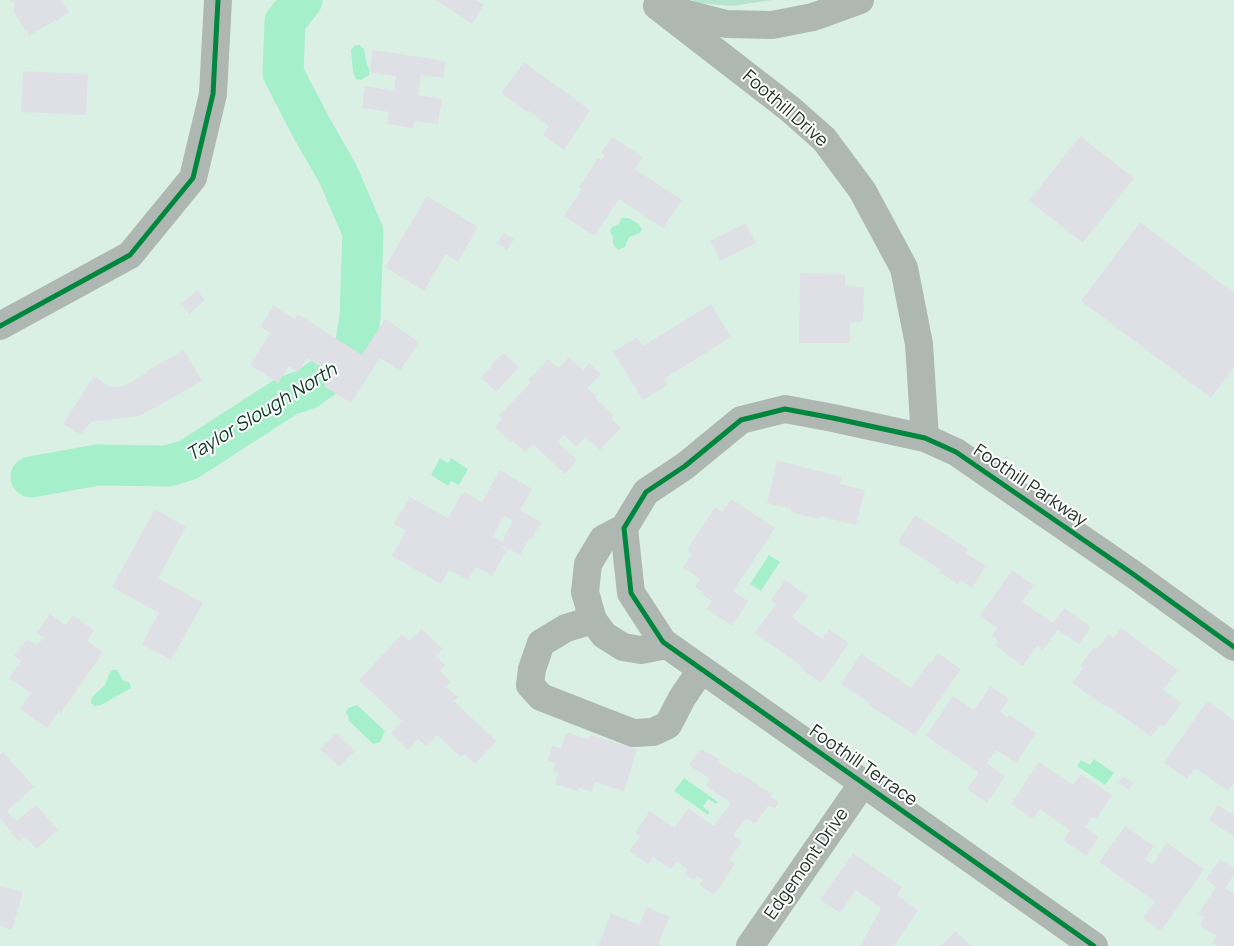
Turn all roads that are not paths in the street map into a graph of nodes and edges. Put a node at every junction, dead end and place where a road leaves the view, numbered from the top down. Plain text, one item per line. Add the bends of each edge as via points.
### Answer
1 (218, 0) edge
2 (860, 0) edge
3 (652, 3) edge
4 (0, 326) edge
5 (925, 438) junction
6 (624, 528) junction
7 (593, 620) junction
8 (667, 644) junction
9 (1234, 647) edge
10 (701, 670) junction
11 (864, 783) junction
12 (750, 946) edge
13 (1094, 946) edge

1 - 4 street via 213,94 192,178 130,255
2 - 3 street via 813,18 772,25 726,24
3 - 5 street, Foothill Drive via 824,138 862,190 904,268 920,344
5 - 6 street, Foothill Parkway via 785,409 741,420 646,492
5 - 9 street, Foothill Parkway via 956,452 992,476
6 - 7 street via 603,539 588,564 585,592
6 - 8 street, Foothill Terrace via 631,593
7 - 8 street via 604,635 623,647 641,650
7 - 10 street via 566,628 541,642 530,684 541,696 633,733 653,732 668,725
8 - 10 street, Foothill Terrace
10 - 11 street, Foothill Terrace
11 - 12 street, Edgemont Drive
11 - 13 street, Foothill Terrace

